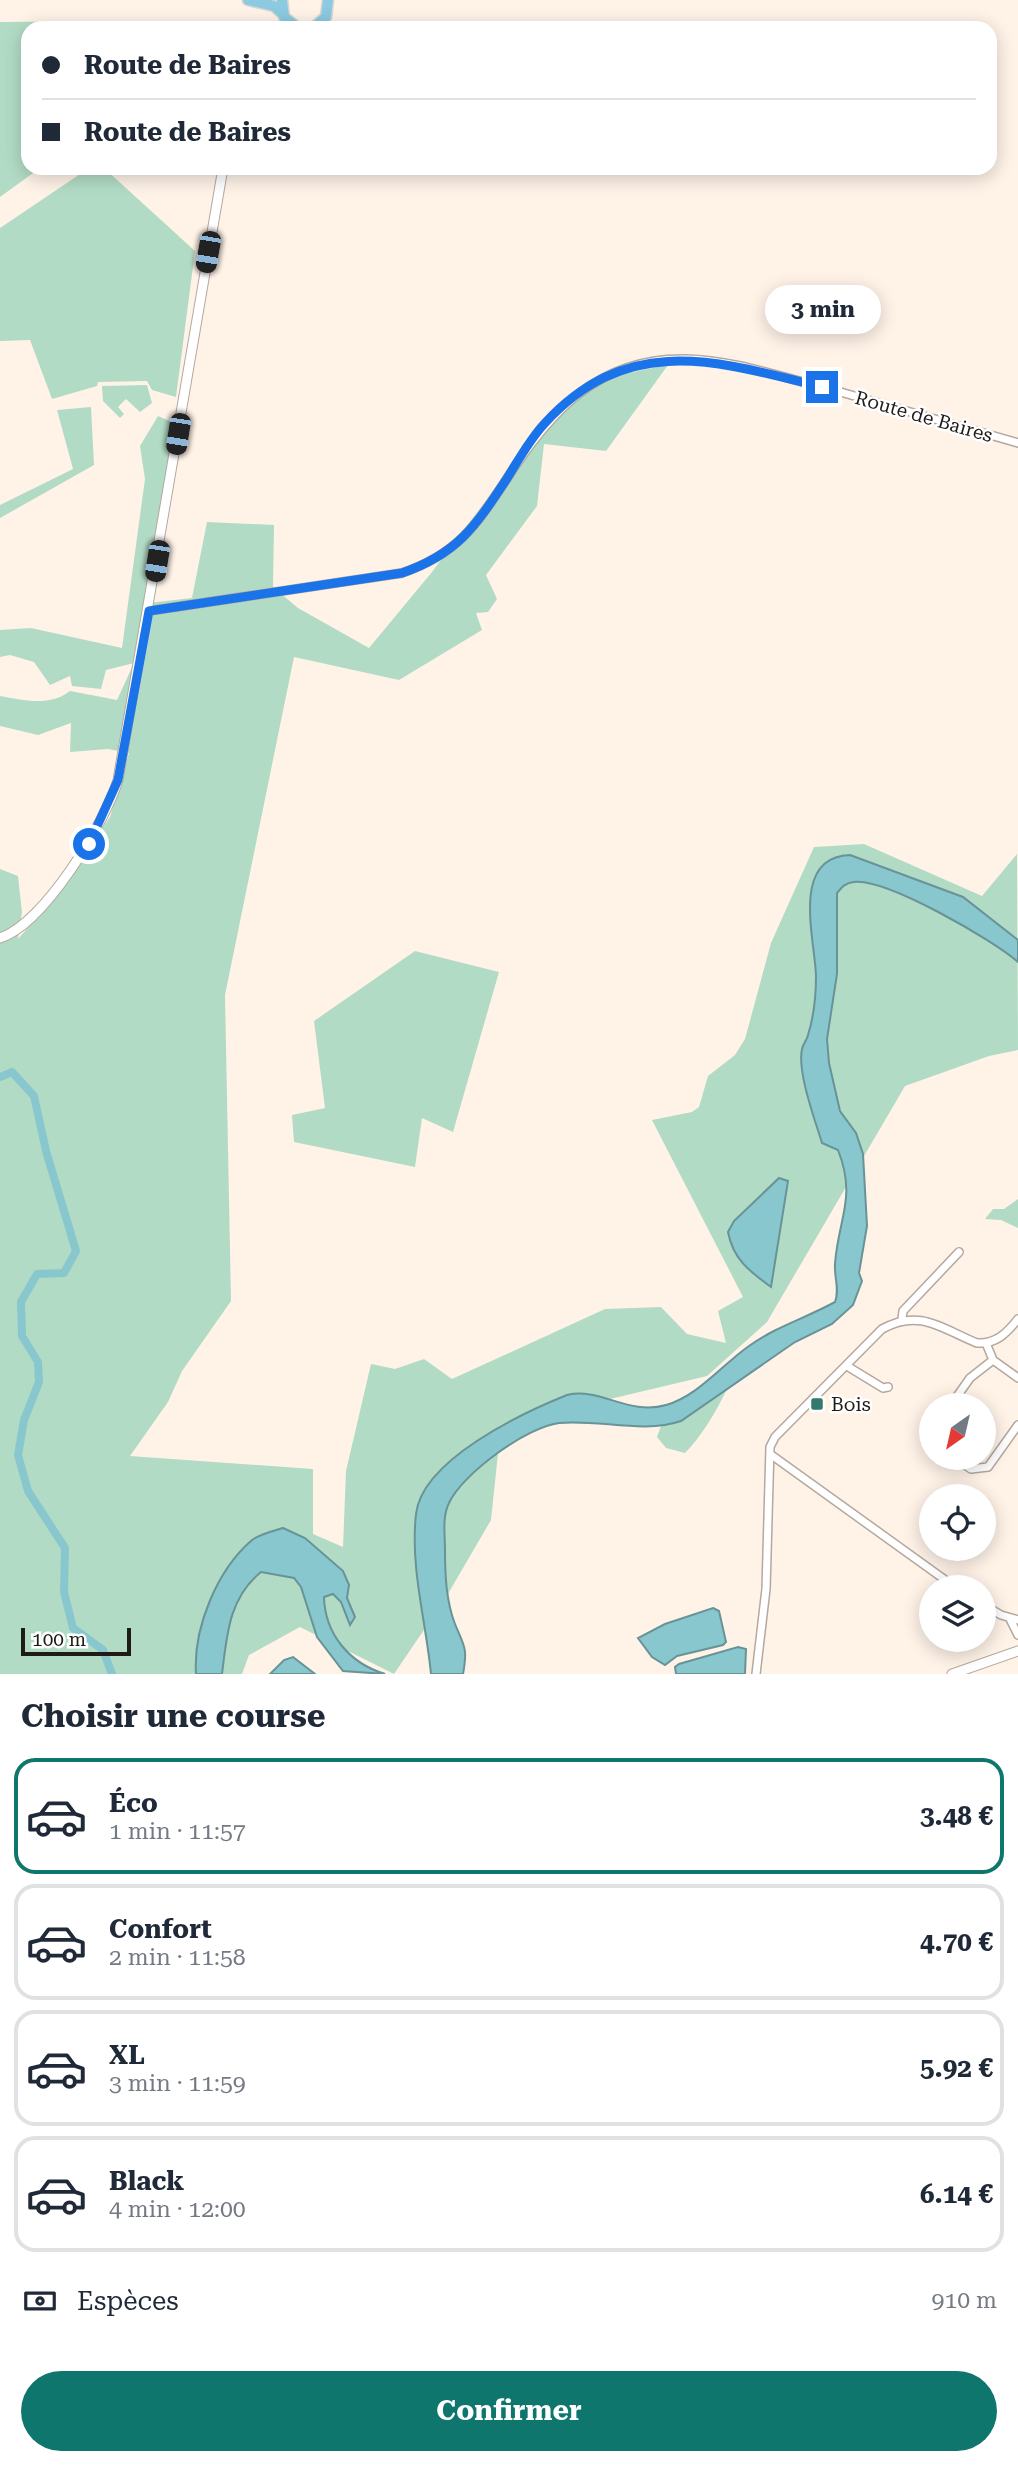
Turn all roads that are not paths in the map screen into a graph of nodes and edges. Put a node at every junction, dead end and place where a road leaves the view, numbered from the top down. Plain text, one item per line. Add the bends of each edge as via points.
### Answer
1 (248, 0) edge
2 (282, 0) edge
3 (338, 0) edge
4 (329, 5) edge
5 (288, 21) edge
6 (289, 21) edge
7 (323, 21) edge
8 (222, 175) edge
9 (1018, 443) edge
10 (149, 611) junction
11 (0, 938) edge
12 (959, 1252) dead end
13 (902, 1319) junction
14 (1018, 1319) edge
15 (986, 1343) junction
16 (993, 1360) junction
17 (847, 1366) junction
18 (1018, 1378) edge
19 (888, 1387) dead end
20 (959, 1393) edge
21 (1018, 1425) edge
22 (770, 1454) junction
23 (996, 1456) edge
24 (938, 1575) edge
25 (996, 1611) edge
26 (1014, 1619) edge
27 (1018, 1635) edge
28 (1017, 1649) edge
29 (756, 1674) edge
30 (952, 1674) edge

1 - 5 main road via 274,6
2 - 6 main road
3 - 4 main road
4 - 7 main road
8 - 10 street
9 - 10 street, Route de Baires via 826,388 685,359 615,373 579,393 544,424 477,525 429,564 402,573
10 - 11 street via 118,780 99,828 32,915 16,931
12 - 13 street via 904,1311
13 - 15 street via 925,1320
13 - 17 street via 882,1329
14 - 15 street via 1007,1333
15 - 16 street
16 - 18 street
16 - 20 street
17 - 19 street
17 - 22 street via 775,1437
21 - 23 street
22 - 24 street
22 - 29 street via 766,1589
25 - 26 street
26 - 27 street
28 - 30 street

